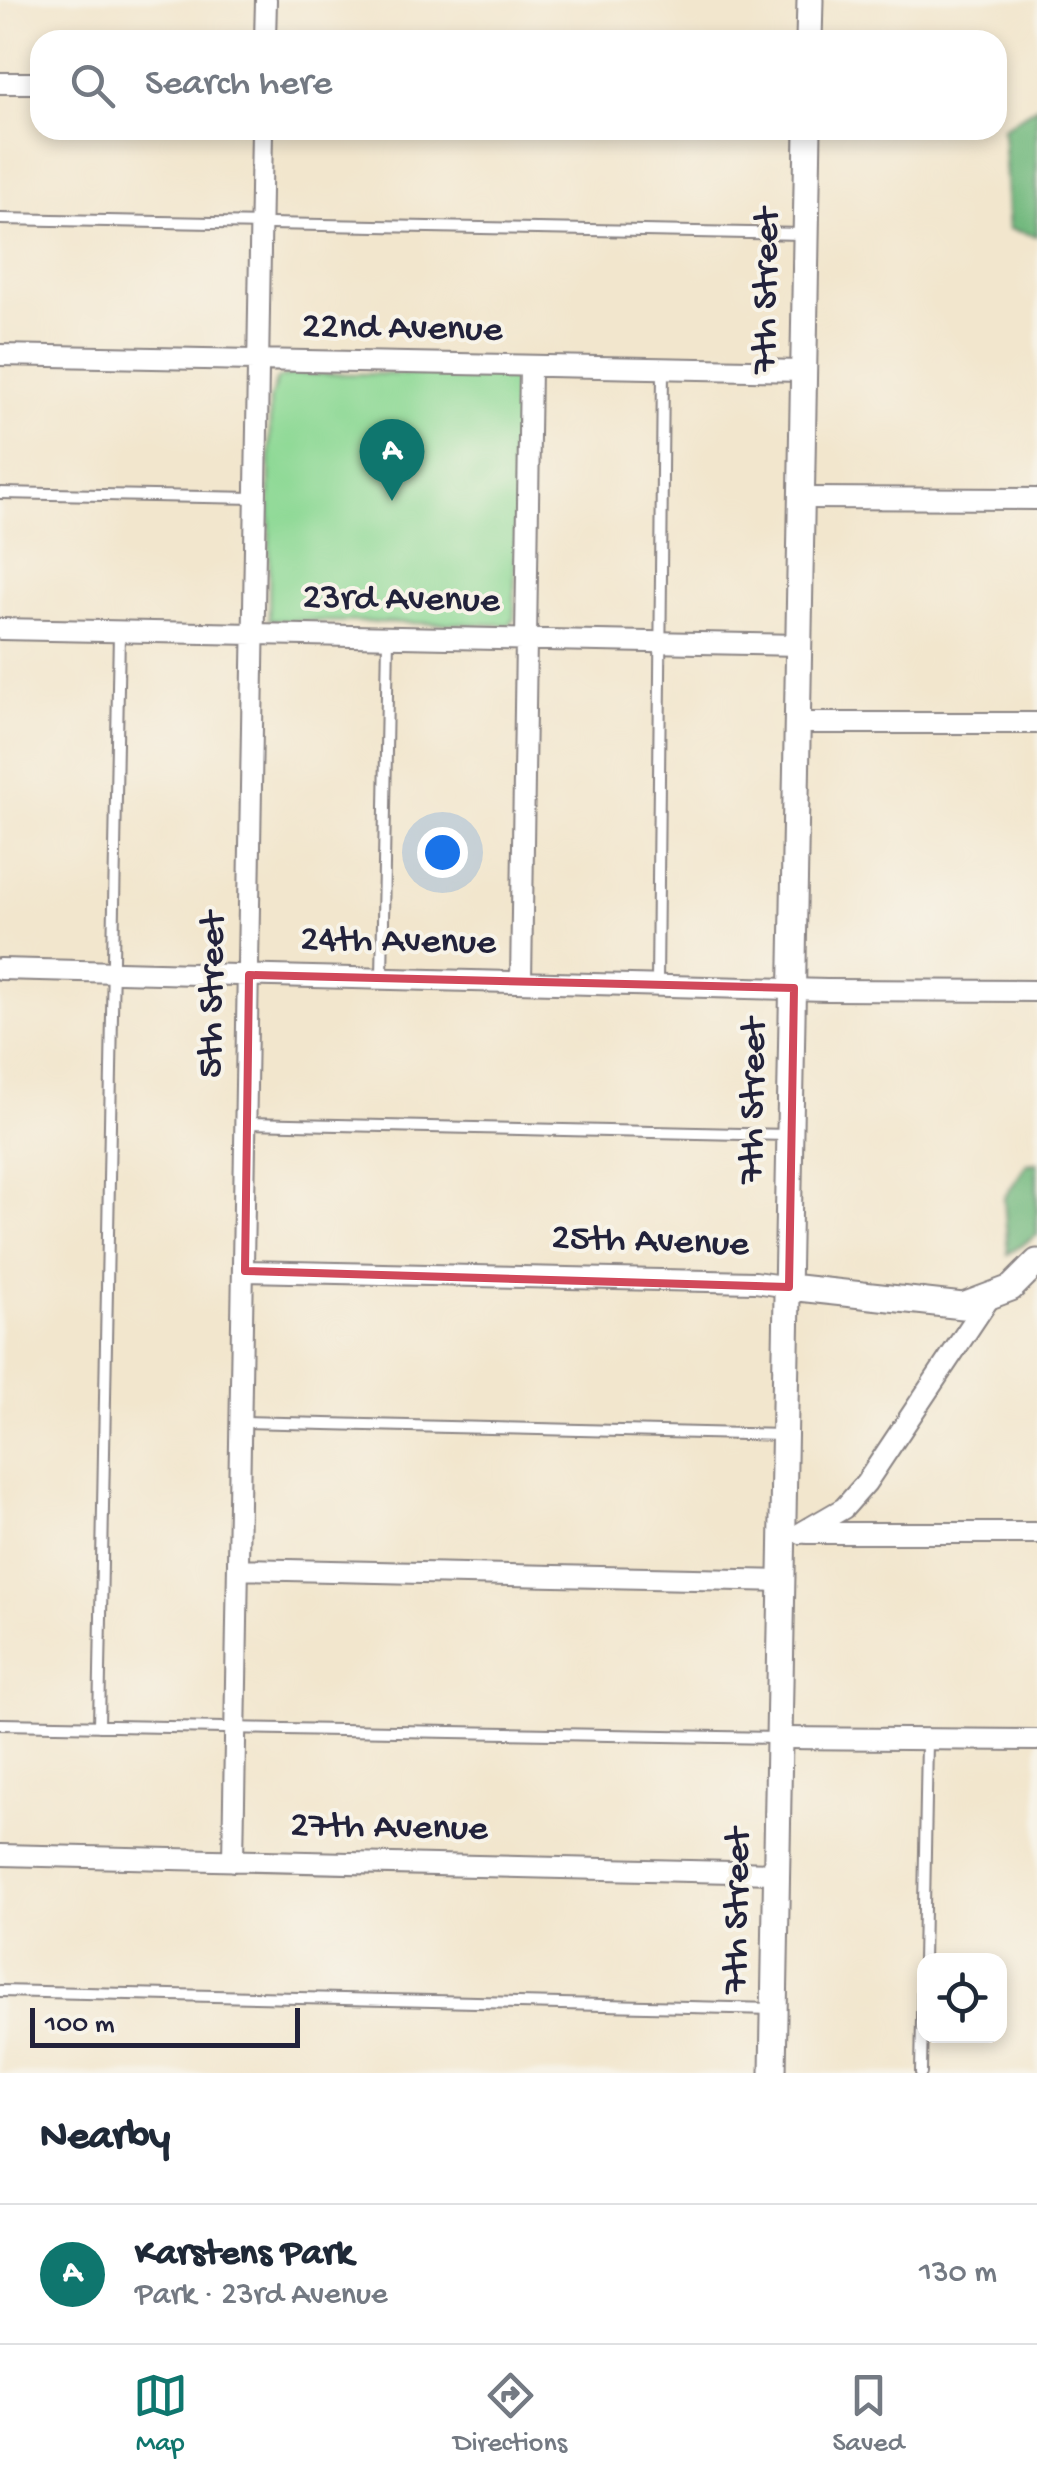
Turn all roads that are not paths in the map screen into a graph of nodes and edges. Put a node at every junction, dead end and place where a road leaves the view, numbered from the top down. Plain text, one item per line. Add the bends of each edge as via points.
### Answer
1 (266, 0) edge
2 (810, 0) edge
3 (265, 30) edge
4 (810, 30) edge
5 (0, 82) edge
6 (30, 83) edge
7 (262, 140) edge
8 (808, 140) edge
9 (0, 219) edge
10 (259, 224) junction
11 (806, 234) junction
12 (0, 356) edge
13 (256, 362) junction
14 (530, 367) junction
15 (664, 369) junction
16 (804, 371) junction
17 (0, 492) edge
18 (256, 498) junction
19 (802, 498) junction
20 (1037, 499) edge
21 (0, 629) edge
22 (119, 631) junction
23 (254, 634) junction
24 (388, 636) junction
25 (526, 638) junction
26 (659, 642) junction
27 (800, 644) junction
28 (798, 723) junction
29 (1037, 724) edge
30 (0, 969) edge
31 (113, 971) junction
32 (249, 975) junction
33 (382, 978) junction
34 (521, 981) junction
35 (657, 983) junction
36 (794, 988) junction
37 (1037, 991) edge
38 (246, 1123) junction
39 (792, 1136) junction
40 (1037, 1262) edge
41 (244, 1270) junction
42 (789, 1287) junction
43 (988, 1300) junction
44 (242, 1422) junction
45 (787, 1435) junction
46 (793, 1533) junction
47 (1037, 1533) edge
48 (238, 1569) junction
49 (784, 1581) junction
50 (0, 1724) edge
51 (98, 1726) junction
52 (236, 1729) junction
53 (781, 1738) junction
54 (1037, 1740) edge
55 (928, 1741) junction
56 (0, 1855) edge
57 (233, 1861) junction
58 (778, 1872) junction
59 (0, 1991) edge
60 (775, 2009) junction
61 (773, 2073) edge
62 (921, 2073) edge

1 - 3 street
2 - 4 street
5 - 6 street
7 - 10 street, 5th Street
8 - 11 street, 7th Street
9 - 10 lane
10 - 11 lane
10 - 13 street, 5th Street
11 - 16 street, 7th Street
12 - 13 street, 22nd Avenue
13 - 14 street, 22nd Avenue
13 - 18 street, 5th Street
14 - 15 street, 22nd Avenue
14 - 25 street
15 - 16 street, 22nd Avenue
15 - 26 lane
16 - 19 street, 7th Street
17 - 18 lane
18 - 23 street, 5th Street
19 - 20 street
19 - 27 street, 7th Street
21 - 22 street, 23rd Avenue
22 - 23 street, 23rd Avenue
22 - 31 lane
23 - 24 street, 23rd Avenue
23 - 32 street, 5th Street
24 - 25 street, 23rd Avenue
24 - 33 lane
25 - 26 street, 23rd Avenue
25 - 34 street
26 - 27 street, 23rd Avenue
26 - 35 lane
27 - 28 street, 7th Street
28 - 29 street
28 - 36 street, 7th Street
30 - 31 street, 24th Avenue
31 - 32 street, 24th Avenue
31 - 51 lane
32 - 33 street, 24th Avenue
32 - 38 street, 5th Street
33 - 34 street, 24th Avenue
34 - 35 street, 24th Avenue
35 - 36 street, 24th Avenue
36 - 37 street, 24th Avenue
36 - 39 street, 7th Street
38 - 39 lane
38 - 41 street, 5th Street
39 - 42 street, 7th Street
40 - 43 street, 25th Avenue
41 - 42 street, 25th Avenue
41 - 44 street, 5th Street
42 - 43 street, 25th Avenue via 939,1306
42 - 45 street, 7th Street
43 - 46 street via 866,1483 844,1508
44 - 45 lane
44 - 48 street, 5th Street
45 - 46 street, 7th Street
46 - 47 street
46 - 49 street, 7th Street
48 - 49 street
48 - 52 street, 5th Street
49 - 53 street, 7th Street
50 - 51 lane
51 - 52 lane
52 - 53 lane
52 - 57 street, 5th Street
53 - 55 street
53 - 58 street, 7th Street
54 - 55 street
55 - 62 lane
56 - 57 street, 27th Avenue
57 - 58 street, 27th Avenue
58 - 60 street, 7th Street
59 - 60 lane
60 - 61 street, 7th Street

